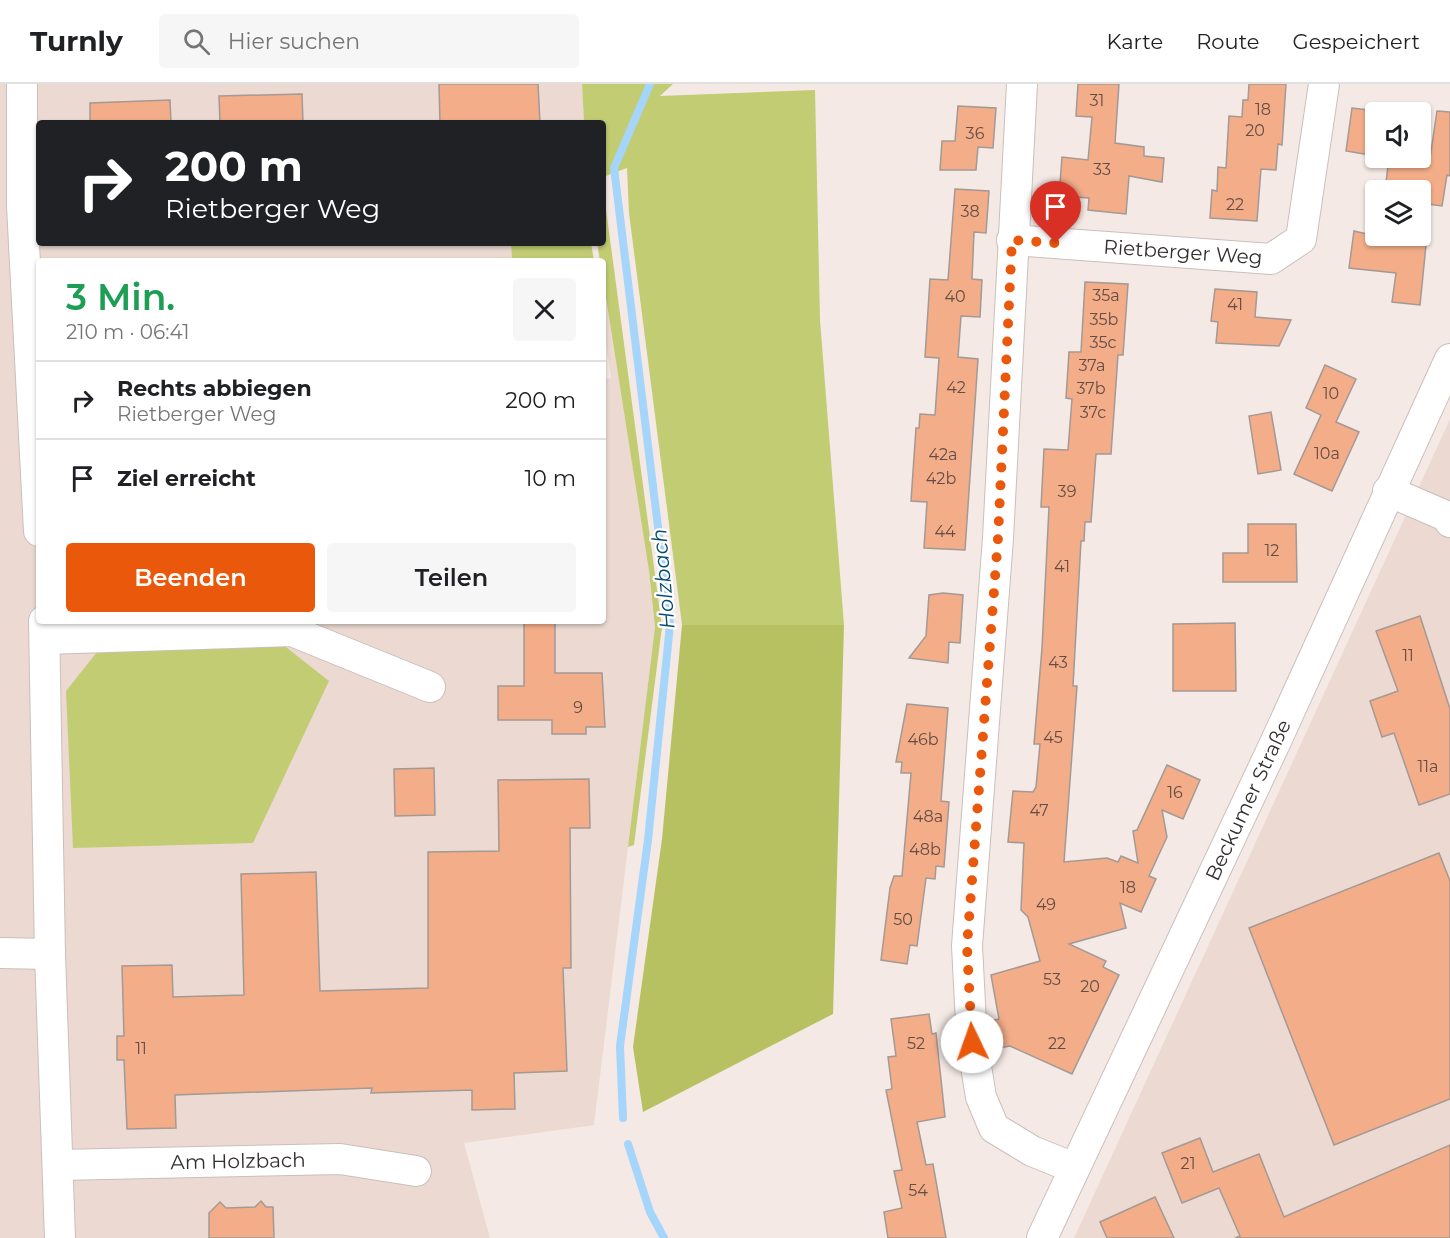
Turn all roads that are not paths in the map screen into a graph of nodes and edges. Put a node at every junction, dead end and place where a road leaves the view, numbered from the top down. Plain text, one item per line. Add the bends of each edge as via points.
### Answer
1 (22, 84) edge
2 (1022, 84) edge
3 (1324, 84) edge
4 (11, 206) edge
5 (1012, 240) junction
6 (1450, 359) edge
7 (1388, 491) junction
8 (36, 496) edge
9 (1450, 522) edge
10 (44, 630) edge
11 (430, 687) dead end
12 (0, 953) edge
13 (50, 954) junction
14 (59, 1165) junction
15 (1074, 1168) junction
16 (416, 1171) dead end
17 (60, 1238) edge
18 (1042, 1238) edge

1 - 4 street
2 - 5 street
3 - 5 street, Rietberger Weg via 1301,238 1271,260
4 - 8 street
5 - 15 street via 998,538 967,946 972,1042 981,1097 994,1128 1032,1151
6 - 7 street, Beckumer Straße
7 - 9 street via 1446,516
7 - 15 street, Beckumer Straße via 1276,741
10 - 11 street via 292,631
10 - 13 street
12 - 13 street
13 - 14 street
14 - 16 street, Am Holzbach via 340,1159
14 - 17 street
15 - 18 street, Beckumer Straße

